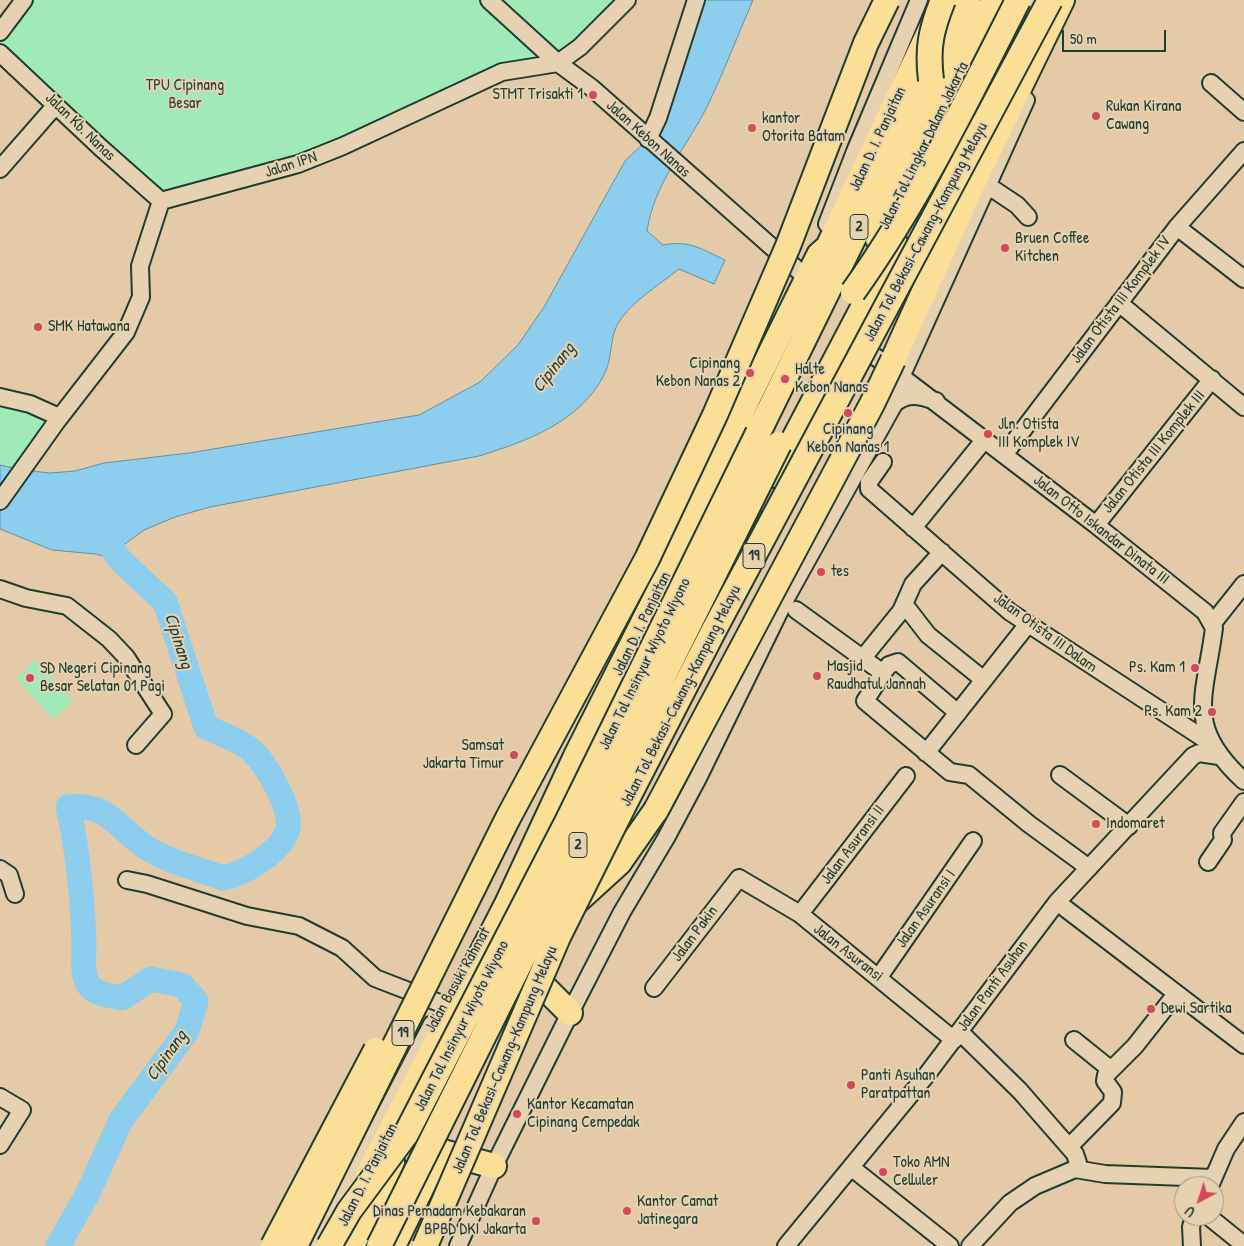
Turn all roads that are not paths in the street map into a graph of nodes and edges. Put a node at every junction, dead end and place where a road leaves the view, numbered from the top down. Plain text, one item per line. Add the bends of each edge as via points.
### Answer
1 (24, 0) edge
2 (489, 0) edge
3 (627, 0) edge
4 (696, 0) edge
5 (887, 0) edge
6 (919, 0) edge
7 (944, 0) edge
8 (968, 0) edge
9 (994, 0) edge
10 (1006, 0) edge
11 (1018, 0) edge
12 (1036, 0) edge
13 (1050, 0) edge
14 (1062, 0) edge
15 (1072, 0) edge
16 (0, 32) edge
17 (0, 52) edge
18 (558, 63) junction
19 (931, 80) junction
20 (1211, 83) dead end
21 (55, 106) junction
22 (1244, 112) edge
23 (650, 140) junction
24 (937, 146) junction
25 (1244, 151) edge
26 (0, 169) edge
27 (951, 172) junction
28 (987, 185) junction
29 (161, 201) junction
30 (1028, 217) dead end
31 (1177, 227) junction
32 (819, 255) junction
33 (808, 279) junction
34 (1244, 279) edge
35 (853, 292) junction
36 (1118, 303) junction
37 (854, 340) junction
38 (903, 375) junction
39 (1212, 379) junction
40 (0, 397) edge
41 (936, 401) junction
42 (894, 404) junction
43 (1244, 407) edge
44 (58, 419) junction
45 (985, 439) junction
46 (1004, 455) junction
47 (883, 462) dead end
48 (0, 501) edge
49 (1096, 525) junction
50 (914, 528) junction
51 (942, 552) junction
52 (1244, 584) edge
53 (0, 589) edge
54 (904, 604) junction
55 (796, 610) dead end
56 (1213, 622) junction
57 (1028, 624) junction
58 (862, 659) junction
59 (883, 673) junction
60 (984, 680) junction
61 (958, 713) junction
62 (136, 745) dead end
63 (1216, 750) junction
64 (926, 753) junction
65 (1241, 772) edge
66 (1060, 775) dead end
67 (906, 776) dead end
68 (1244, 802) edge
69 (508, 818) junction
70 (1129, 826) junction
71 (973, 840) dead end
72 (1208, 862) dead end
73 (1088, 868) junction
74 (0, 870) edge
75 (127, 880) dead end
76 (736, 880) joint
77 (15, 894) dead end
78 (1057, 902) junction
79 (507, 904) junction
80 (800, 914) junction
81 (553, 924) junction
82 (528, 971) junction
83 (879, 976) junction
84 (654, 988) dead end
85 (1176, 994) junction
86 (442, 1004) junction
87 (570, 1013) junction
88 (957, 1036) junction
89 (1074, 1040) dead end
90 (433, 1045) junction
91 (1244, 1045) edge
92 (479, 1067) junction
93 (1110, 1069) junction
94 (0, 1097) edge
95 (1244, 1122) edge
96 (406, 1134) junction
97 (0, 1145) edge
98 (1069, 1147) junction
99 (439, 1151) junction
100 (494, 1166) junction
101 (852, 1168) junction
102 (1075, 1169) junction
103 (1214, 1176) edge
104 (1174, 1179) edge
105 (1191, 1226) edge
106 (1220, 1226) edge
107 (1244, 1245) edge
108 (273, 1246) edge
109 (295, 1246) edge
110 (317, 1246) edge
111 (330, 1246) edge
112 (352, 1246) edge
113 (379, 1246) edge
114 (393, 1246) edge
115 (425, 1246) edge
116 (458, 1246) edge
117 (786, 1246) edge
118 (950, 1246) edge
119 (970, 1246) edge
120 (1192, 1246) edge

1 - 16 street
2 - 18 street, Jalan Kebon Nanas
3 - 18 street, Jalan IPN via 580,47
4 - 23 street
5 - 69 highway, 19, bridge via 866,43 788,246 715,415 647,559
6 - 32 street via 856,149 820,242
7 - 19 highway, bridge via 934,22 928,48
7 - 32 highway, Jalan D. I. Panjaitan via 828,247
8 - 19 highway, Jalan Tol Lingkar Dalam Jakarta / 2
9 - 35 highway, Jalan Tol Lingkar Dalam Jakarta / 2, bridge
10 - 24 highway
11 - 35 highway, bridge via 972,92 884,248
12 - 27 street
13 - 115 highway, Jalan Tol Bekasi–Cawang–Kampung Melayu / 19, bridge via 624,805 558,937
14 - 81 highway, bridge via 974,181 872,404 656,810 619,863
15 - 28 street
17 - 21 street, Jalan Kb. Nanas
18 - 23 street, Jalan Kebon Nanas via 592,88
18 - 29 street, Jalan IPN via 502,72 344,146 298,164
19 - 96 highway, Jalan Tol Insinyur Wiyoto Wiyono / 2, bridge via 567,822
20 - 22 street
21 - 26 street
21 - 29 street, Jalan Kb. Nanas
23 - 33 street, Jalan Kebon Nanas
24 - 27 highway
24 - 37 highway
25 - 31 street, Jalan Otista III Komplek IV
27 - 37 street via 898,278
28 - 30 street via 1017,205
28 - 38 street
29 - 44 street via 140,266 141,297 126,332
31 - 34 street
31 - 36 street, Jalan Otista III Komplek IV
32 - 33 highway, Jalan D. I. Panjaitan
33 - 79 highway, Jalan D. I. Panjaitan
35 - 113 highway, Jalan Tol Insinyur Wiyoto Wiyono / 2, bridge
36 - 39 street
36 - 46 street, Jalan Otista III Komplek IV
37 - 38 street, Jalan Otto Iskandar Dinata III
37 - 81 highway via 729,561
38 - 41 street, Jalan Otto Iskandar Dinata III
38 - 42 street via 892,397
39 - 43 street
39 - 49 street, Jalan Otista III Komplek III
40 - 44 street via 30,404
41 - 42 street via 914,395
41 - 45 street, Jalan Otto Iskandar Dinata III
42 - 87 street via 785,600 698,778 622,912
44 - 48 street
45 - 46 street, Jalan Otto Iskandar Dinata III
45 - 50 street
46 - 49 street, Jalan Otto Iskandar Dinata III
47 - 50 street, Jalan Otista III Dalam via 868,482 868,489
49 - 56 street, Jalan Otto Iskandar Dinata III via 1205,612
50 - 51 street, Jalan Otista III Dalam
51 - 54 street via 913,584
51 - 57 street, Jalan Otista III Dalam
52 - 56 street
53 - 62 street via 67,606 109,639 126,657 163,714
54 - 58 street
54 - 60 street via 928,635
55 - 58 street
56 - 63 street via 1202,693 1204,719
57 - 60 street
57 - 63 street, Jalan Otista III Dalam
58 - 59 street
59 - 61 street via 893,662 898,662
59 - 64 street via 865,701
60 - 61 street
61 - 64 street
63 - 65 street
63 - 70 street, Jalan Panti Asuhan via 1193,756
64 - 73 street via 950,772 969,774
66 - 70 street
67 - 80 street, Jalan Asuransi II
68 - 72 street via 1222,833 1223,840
69 - 108 highway, bridge via 399,1007
69 - 109 highway, 19, bridge
70 - 73 street, Jalan Panti Asuhan
71 - 83 street, Jalan Asuransi I
73 - 78 street, Jalan Panti Asuhan
74 - 77 street via 9,875
75 - 86 street via 247,916 298,926 342,948 375,978
76 - 80 street, Jalan Asuransi via 744,880
76 - 84 street, Jalan Pakin
78 - 85 street
78 - 88 street, Jalan Panti Asuhan
79 - 86 street, Jalan Basuki Rahmat via 498,910
79 - 90 highway, Jalan D. I. Panjaitan
80 - 83 street, Jalan Asuransi
81 - 82 highway
82 - 87 highway
82 - 92 highway
83 - 88 street, Jalan Asuransi
85 - 91 street
85 - 93 street via 1135,1046
86 - 110 street, Jalan Basuki Rahmat
87 - 100 street
88 - 98 street, Jalan Asuransi via 1020,1091
88 - 101 street, Jalan Panti Asuhan
89 - 93 street
90 - 92 highway via 434,1066 448,1079 464,1079
90 - 111 highway, Jalan D. I. Panjaitan
92 - 99 highway
93 - 98 street via 1105,1078 1113,1092 1112,1103
94 - 97 street via 22,1110
95 - 103 street
96 - 111 highway, bridge via 349,1211
96 - 112 highway, Jalan Tol Insinyur Wiyoto Wiyono / 2, bridge
98 - 102 street via 1078,1160
99 - 100 highway
99 - 114 highway
100 - 116 street
101 - 117 street, Jalan Panti Asuhan
101 - 118 street
102 - 104 street
102 - 119 street via 1035,1186 1010,1204
105 - 120 street
106 - 107 street

